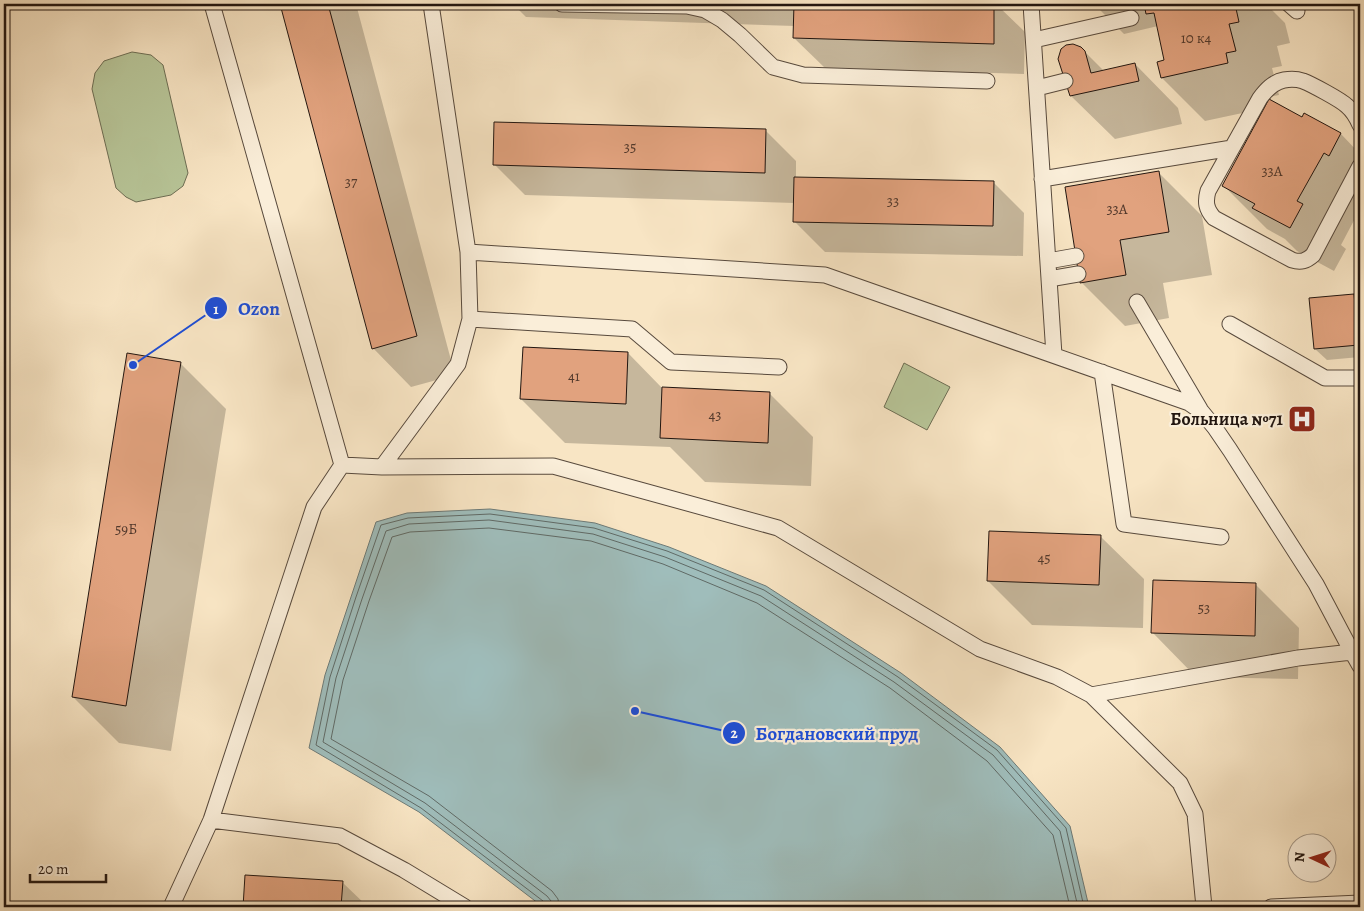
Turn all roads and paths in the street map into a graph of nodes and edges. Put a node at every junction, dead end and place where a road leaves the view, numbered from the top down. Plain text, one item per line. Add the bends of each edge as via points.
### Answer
1 (212, 4) edge
2 (431, 4) edge
3 (562, 4) edge
4 (1031, 4) edge
5 (1131, 18) dead end
6 (1034, 40) junction
7 (1065, 81) dead end
8 (987, 82) dead end
9 (1036, 88) junction
10 (1360, 125) edge
11 (1232, 148) junction
12 (1360, 166) edge
13 (1042, 179) junction
14 (468, 252) junction
15 (1076, 256) dead end
16 (1048, 261) junction
17 (1078, 274) dead end
18 (1049, 278) junction
19 (1137, 302) dead end
20 (470, 319) junction
21 (1230, 324) dead end
22 (1054, 355) junction
23 (779, 367) dead end
24 (1102, 372) junction
25 (1360, 378) edge
26 (1202, 412) junction
27 (342, 465) junction
28 (382, 467) junction
29 (1221, 537) dead end
30 (1352, 652) junction
31 (1360, 666) edge
32 (1091, 695) junction
33 (211, 820) junction
34 (1360, 903) edge
35 (171, 907) edge
36 (465, 907) edge
37 (1204, 907) edge
38 (1272, 907) edge

1 - 27 lane
2 - 14 lane
3 - 8 lane via 687,6 706,10 740,35 773,66 803,76
4 - 6 lane
5 - 6 lane
6 - 9 lane
7 - 9 lane
9 - 13 lane
10 - 11 lane via 1346,105 1304,82 1283,80 1268,88 1260,98
11 - 12 lane via 1208,191 1209,212 1214,218 1297,262 1308,260 1313,255
11 - 13 lane
13 - 16 lane
14 - 20 lane
14 - 22 lane via 825,275
15 - 16 lane
16 - 18 lane
17 - 18 lane
18 - 22 lane
19 - 26 lane
20 - 23 lane via 632,329 671,362
20 - 28 lane via 458,364
21 - 25 lane via 1325,378
22 - 24 lane
24 - 26 lane via 1189,403
24 - 29 lane via 1124,524
26 - 30 lane via 1316,584
27 - 28 lane
27 - 33 lane via 314,507
28 - 32 lane via 553,466 778,528 980,649 1057,677
30 - 31 lane
30 - 32 lane via 1298,658
32 - 37 lane via 1180,783 1194,814
33 - 35 lane
33 - 36 lane via 340,836
34 - 38 lane

